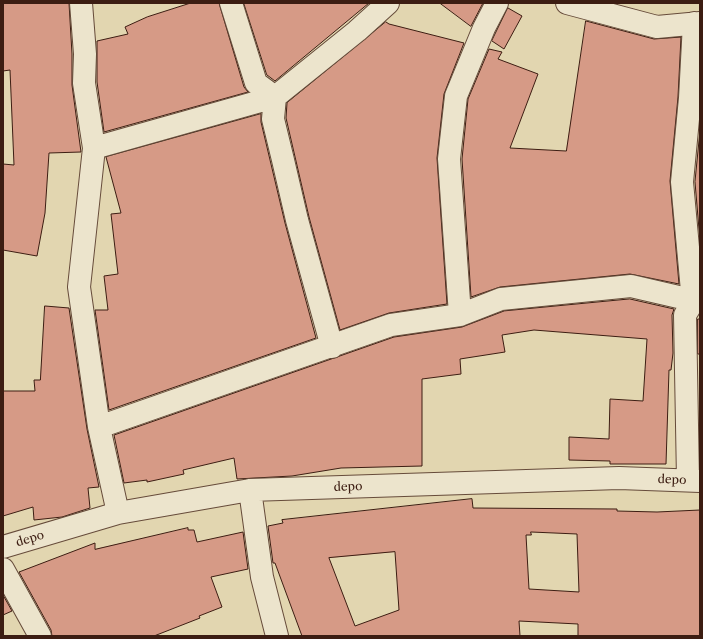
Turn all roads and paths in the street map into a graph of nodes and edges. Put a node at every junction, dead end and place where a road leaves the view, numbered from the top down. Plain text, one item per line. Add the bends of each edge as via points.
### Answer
1 (81, 3) edge
2 (231, 3) edge
3 (388, 3) edge
4 (497, 3) edge
5 (567, 3) edge
6 (697, 23) edge
7 (275, 97) junction
8 (94, 148) junction
9 (696, 302) edge
10 (460, 315) junction
11 (332, 347) junction
12 (99, 427) junction
13 (694, 481) edge
14 (250, 490) junction
15 (118, 513) junction
16 (3, 547) edge
17 (3, 569) edge
18 (40, 636) edge
19 (278, 636) edge

1 - 8 street via 85,54 84,83
2 - 7 street via 256,83
3 - 7 street
4 - 10 street via 456,96 449,159
5 - 6 street via 657,27
6 - 9 street via 682,182
7 - 8 street
7 - 11 street via 273,119 297,220
8 - 12 street via 79,287
9 - 10 street via 631,286 501,299
9 - 13 street via 685,315
10 - 11 street via 392,325
11 - 12 street
12 - 15 street
13 - 14 street, depo via 619,478
14 - 15 street, depo
14 - 19 street via 262,577
15 - 16 street, depo
17 - 18 street

